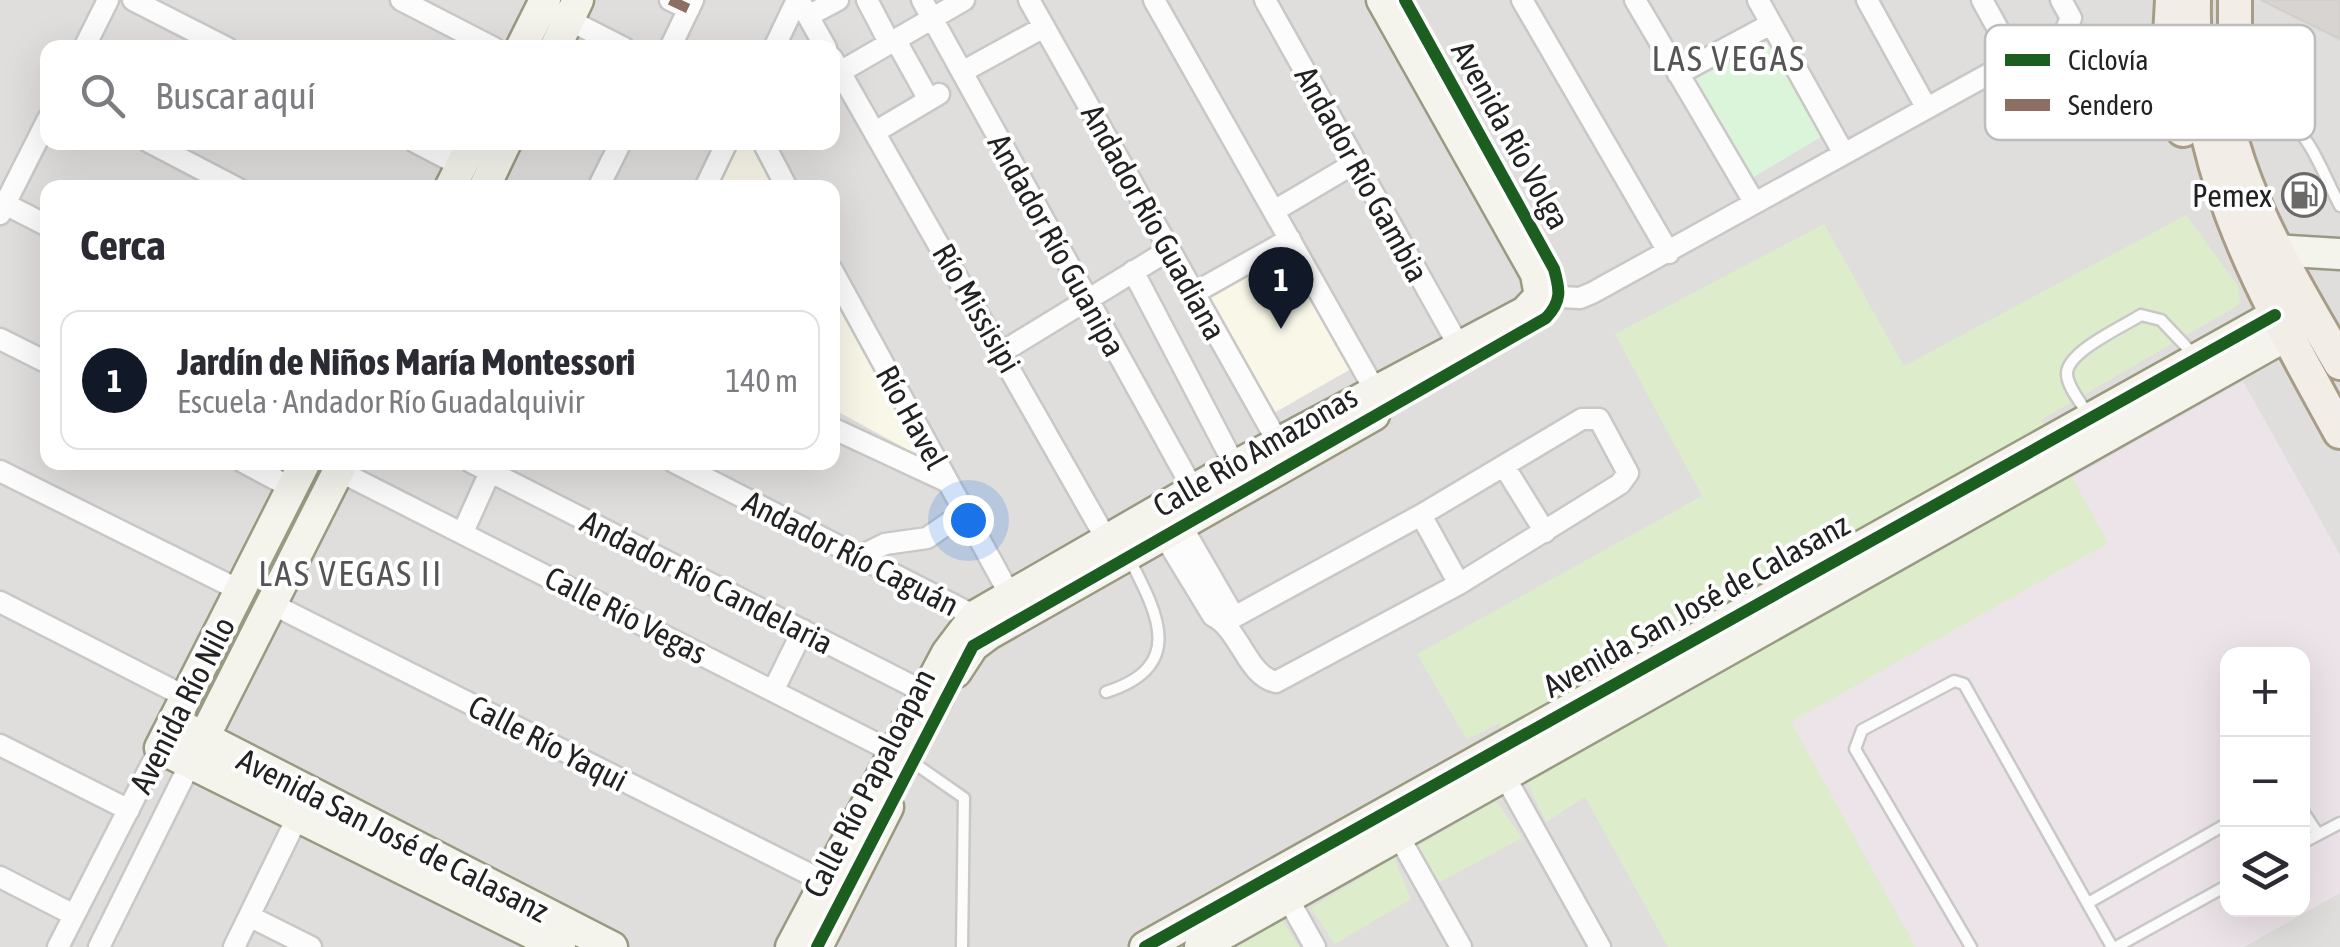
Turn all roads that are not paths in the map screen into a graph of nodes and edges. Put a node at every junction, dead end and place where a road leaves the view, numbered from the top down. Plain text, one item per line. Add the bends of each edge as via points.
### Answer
1 (108, 0) edge
2 (133, 0) edge
3 (401, 0) edge
4 (545, 0) edge
5 (838, 0) edge
6 (868, 0) edge
7 (964, 0) edge
8 (1154, 0) edge
9 (1264, 0) edge
10 (1382, 0) edge
11 (1405, 0) edge
12 (1522, 0) edge
13 (1635, 0) edge
14 (1758, 0) edge
15 (1866, 0) edge
16 (1982, 0) edge
17 (2061, 0) edge
18 (2172, 0) edge
19 (2194, 0) edge
20 (2215, 0) edge
21 (2235, 0) edge
22 (1031, 1) edge
23 (684, 3) edge
24 (801, 5) edge
25 (927, 9) edge
26 (574, 10) edge
27 (1771, 24) junction
28 (1996, 25) edge
29 (2070, 25) edge
30 (2173, 25) edge
31 (2195, 25) edge
32 (2219, 25) edge
33 (2233, 25) edge
34 (1044, 27) junction
35 (88, 40) edge
36 (211, 40) edge
37 (478, 40) edge
38 (525, 40) edge
39 (558, 40) edge
40 (613, 40) edge
41 (679, 40) edge
42 (779, 40) edge
43 (821, 40) edge
44 (892, 41) junction
45 (840, 63) edge
46 (840, 72) edge
47 (962, 72) junction
48 (1678, 74) junction
49 (1985, 76) edge
50 (1926, 107) junction
51 (875, 132) junction
52 (40, 135) edge
53 (2185, 140) edge
54 (2207, 140) edge
55 (2230, 140) edge
56 (2307, 140) edge
57 (164, 150) edge
58 (431, 150) edge
59 (502, 150) edge
60 (618, 150) edge
61 (723, 150) edge
62 (767, 150) edge
63 (1843, 152) junction
64 (1355, 164) junction
65 (461, 165) edge
66 (223, 180) edge
67 (488, 180) edge
68 (602, 180) edge
69 (709, 180) edge
70 (784, 180) edge
71 (1754, 202) junction
72 (2340, 206) edge
73 (2, 209) edge
74 (1274, 211) junction
75 (40, 223) edge
76 (1290, 239) junction
77 (2262, 247) junction
78 (1170, 250) junction
79 (1669, 253) junction
80 (2338, 258) edge
81 (1134, 271) junction
82 (840, 285) edge
83 (1194, 292) junction
84 (1550, 298) junction
85 (1087, 299) junction
86 (2281, 325) junction
87 (0, 339) edge
88 (1460, 348) junction
89 (1002, 352) junction
90 (40, 359) edge
91 (2340, 361) edge
92 (2203, 369) junction
93 (1376, 392) junction
94 (2097, 428) junction
95 (840, 432) edge
96 (2340, 432) edge
97 (1300, 440) junction
98 (1236, 466) junction
99 (1504, 466) junction
100 (339, 470) edge
101 (347, 470) edge
102 (480, 470) edge
103 (487, 470) edge
104 (690, 470) edge
105 (0, 471) edge
106 (299, 475) edge
107 (948, 482) junction
108 (1192, 489) junction
109 (963, 513) junction
110 (1421, 515) junction
111 (1172, 530) junction
112 (463, 532) junction
113 (1545, 532) junction
114 (1117, 551) junction
115 (860, 557) junction
116 (1459, 584) junction
117 (239, 590) junction
118 (0, 602) edge
119 (272, 604) junction
120 (1015, 605) junction
121 (1225, 622) junction
122 (803, 630) junction
123 (969, 631) junction
124 (774, 689) junction
125 (1106, 692) dead end
126 (934, 697) junction
127 (174, 722) junction
128 (0, 745) edge
129 (198, 749) junction
130 (902, 756) junction
131 (1498, 764) junction
132 (129, 810) junction
133 (299, 814) junction
134 (2310, 822) edge
135 (2340, 822) edge
136 (2221, 827) edge
137 (2318, 834) junction
138 (1398, 835) junction
139 (2310, 838) edge
140 (0, 877) edge
141 (825, 882) junction
142 (1281, 886) junction
143 (2220, 889) edge
144 (2088, 903) junction
145 (74, 915) junction
146 (250, 916) junction
147 (58, 947) edge
148 (99, 947) edge
149 (234, 947) edge
150 (311, 947) edge
151 (560, 947) edge
152 (612, 947) edge
153 (791, 947) edge
154 (817, 947) edge
155 (962, 947) edge
156 (1144, 947) edge
157 (1200, 947) edge
158 (1316, 947) edge
159 (1461, 947) edge
160 (1600, 947) edge
161 (1971, 947) edge
162 (2114, 947) edge

1 - 35 street
2 - 36 street
3 - 37 street
4 - 38 street
5 - 24 street
6 - 44 street
7 - 25 street
8 - 74 street
9 - 64 street, Andador Río Gambia
10 - 84 street, Avenida Río Volga
11 - 84 street, Avenida Río Volga via 1554,269
12 - 79 street
13 - 48 street
14 - 27 street
15 - 50 street
16 - 28 street
17 - 29 street, Calle Río Amazonas
18 - 30 main road
19 - 31 main road
20 - 32 main road
21 - 33 main road
22 - 34 street, Andador Río Guadiana
23 - 41 street
24 - 42 street
24 - 43 street
25 - 44 street
25 - 47 street, Andador Río Guanipa
26 - 39 street
26 - 40 street
27 - 48 street
27 - 63 street
34 - 47 street
34 - 78 street, Andador Río Guadiana
44 - 45 street
44 - 51 street via 934,97
46 - 51 street, Río Missisipi
47 - 85 street, Andador Río Guanipa
48 - 71 street
49 - 50 street, Calle Río Amazonas
50 - 63 street, Calle Río Amazonas
51 - 89 street, Río Missisipi
52 - 73 street
53 - 77 main road via 2211,214
54 - 77 main road via 2212,166
55 - 77 main road
56 - 72 lane
57 - 66 street
58 - 65 street
59 - 67 street
60 - 68 street
61 - 69 street
62 - 70 street
63 - 71 street, Calle Río Amazonas
64 - 74 street
64 - 88 street, Andador Río Gambia
71 - 79 street, Calle Río Amazonas
73 - 75 street
74 - 76 street
76 - 83 street
76 - 93 street
77 - 80 street
77 - 86 main road
77 - 91 main road
78 - 81 street
78 - 83 street, Andador Río Guadiana
79 - 84 street, Calle Río Amazonas via 1592,293
81 - 85 street
81 - 98 street
82 - 107 street, Río Havel
83 - 97 street, Andador Río Guadiana
84 - 88 street, Calle Río Amazonas
84 - 97 street, Calle Río Amazonas via 1546,318
85 - 89 street
85 - 108 street, Andador Río Guanipa
86 - 92 street, Avenida San José de Calasanz
86 - 96 main road
87 - 90 street
88 - 93 street, Calle Río Amazonas
89 - 114 street, Río Missisipi
92 - 94 street, Avenida San José de Calasanz
92 - 94 lane via 2161,320 2141,316 2086,348 2067,368
93 - 97 street, Calle Río Amazonas
94 - 131 street, Avenida San José de Calasanz
95 - 107 street
97 - 98 street, Calle Río Amazonas
97 - 111 street, Calle Río Amazonas
98 - 108 street, Calle Río Amazonas
99 - 110 street
99 - 113 street
99 - 113 street via 1582,419 1599,419 1620,454 1625,480
100 - 119 street, Avenida Río Nilo
101 - 112 street, Calle Río Vegas
102 - 112 street
103 - 122 street, Andador Río Candelaria
104 - 115 street, Andador Río Caguán
105 - 117 street
106 - 117 street, Avenida Río Nilo
107 - 109 street, Río Havel
108 - 114 street, Calle Río Amazonas
109 - 115 street via 927,538 885,544
109 - 120 street, Río Havel
110 - 116 street
110 - 121 street
111 - 114 street, Calle Río Amazonas
111 - 121 street via 1214,616
112 - 124 street, Calle Río Vegas
113 - 116 street
114 - 120 street, Calle Río Amazonas
114 - 125 lane via 1150,599 1159,648 1134,682
115 - 123 street, Andador Río Caguán
116 - 121 street via 1276,682 1264,678
117 - 127 street, Avenida Río Nilo
118 - 127 street
119 - 129 street, Avenida Río Nilo
119 - 141 street, Calle Río Yaqui
120 - 123 street, Calle Río Amazonas
122 - 124 street
122 - 126 street, Andador Río Candelaria
123 - 126 street, Calle Río Papaloapan
124 - 130 street, Calle Río Vegas
126 - 130 street, Calle Río Papaloapan
127 - 129 street, Avenida San José de Calasanz
127 - 132 street, Avenida Río Nilo
128 - 132 street
129 - 133 street, Avenida San José de Calasanz
129 - 148 street, Avenida Río Nilo
129 - 152 street, Avenida San José de Calasanz
130 - 141 street, Calle Río Papaloapan
130 - 154 street, Calle Río Papaloapan
130 - 155 lane via 964,798
131 - 138 street, Avenida San José de Calasanz
131 - 142 street, Avenida San José de Calasanz
131 - 160 street
132 - 145 street, Avenida Río Nilo
133 - 146 street
133 - 151 street, Avenida San José de Calasanz
134 - 137 lane
135 - 137 lane
136 - 144 lane
137 - 139 lane
138 - 142 street, Avenida San José de Calasanz
138 - 159 street
140 - 145 street
141 - 153 street, Calle Río Papaloapan
142 - 156 street, Avenida San José de Calasanz
142 - 157 street, Avenida San José de Calasanz
142 - 158 street
143 - 162 lane
144 - 161 lane via 1964,684 1947,683 1862,730 1855,748
144 - 162 lane
145 - 147 street, Avenida Río Nilo
146 - 149 street
146 - 150 street

